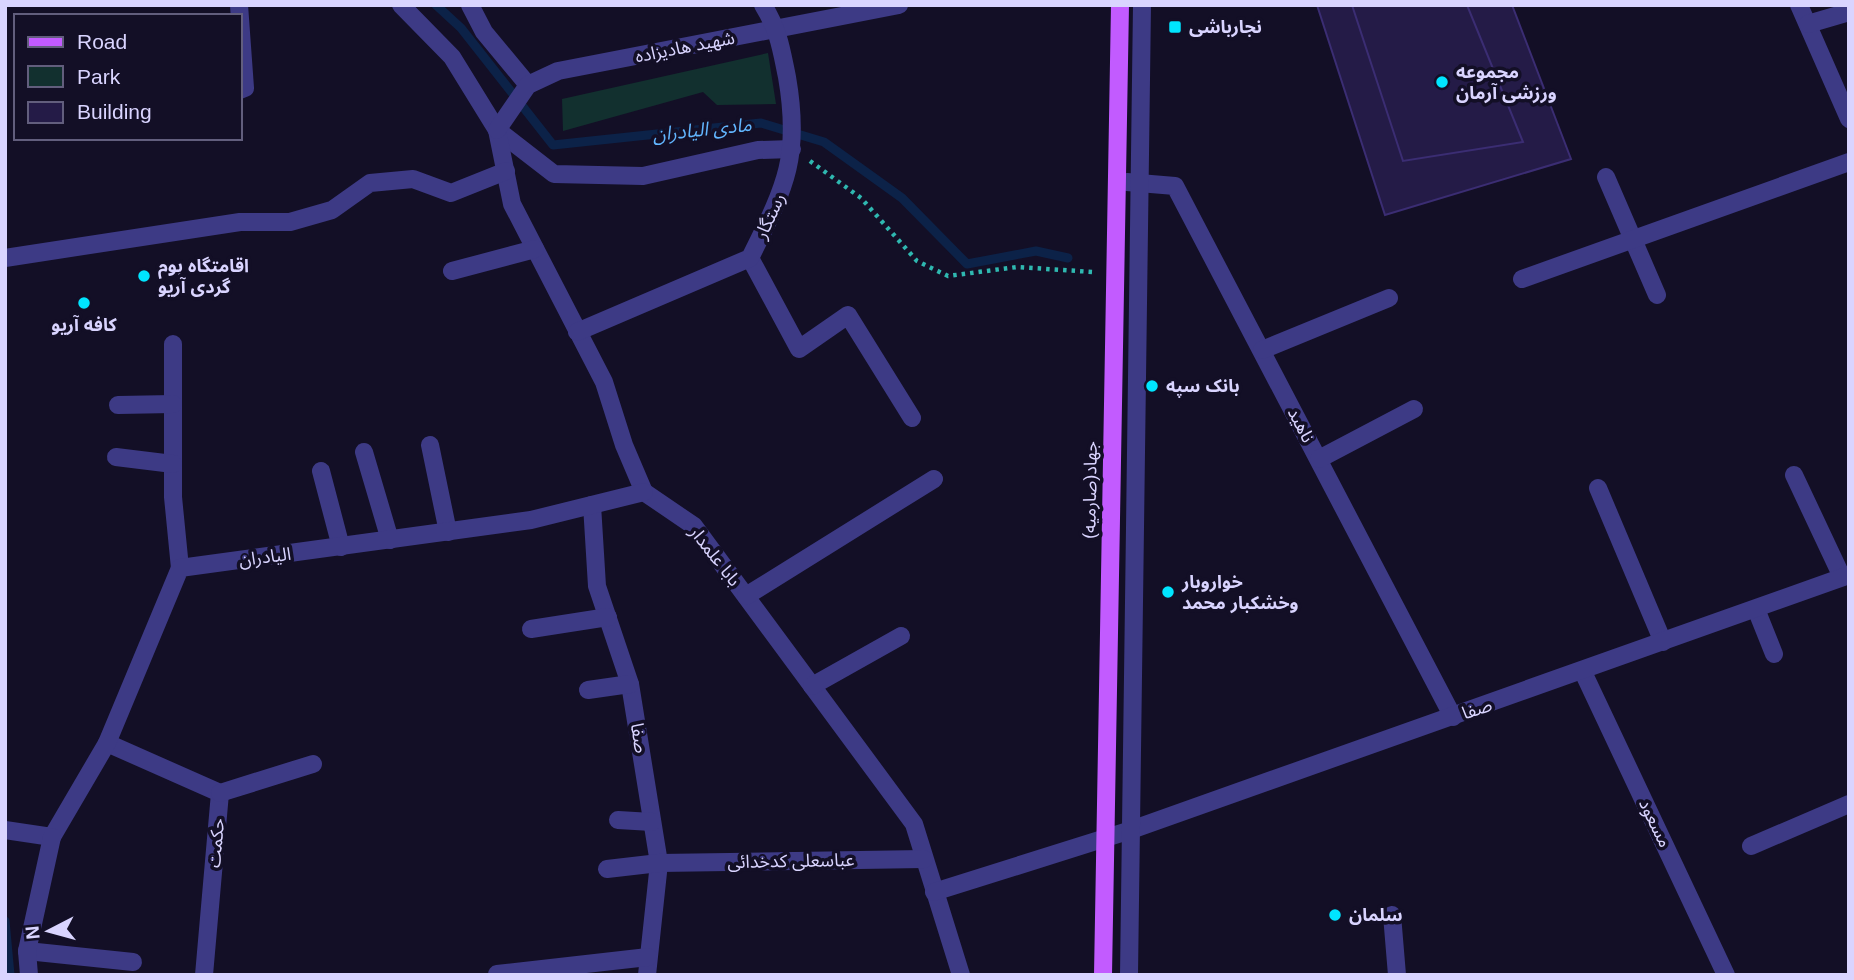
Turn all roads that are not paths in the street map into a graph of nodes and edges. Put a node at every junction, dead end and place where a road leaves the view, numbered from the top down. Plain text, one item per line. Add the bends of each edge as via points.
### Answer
1 (401, 5) edge
2 (470, 5) edge
3 (763, 5) edge
4 (899, 5) edge
5 (1120, 5) edge
6 (1142, 5) edge
7 (1799, 5) edge
8 (1849, 12) edge
9 (1808, 24) junction
10 (778, 30) junction
11 (242, 46) edge
12 (527, 85) junction
13 (242, 89) edge
14 (1846, 108) edge
15 (497, 130) junction
16 (792, 149) junction
17 (1849, 162) edge
18 (506, 171) junction
19 (1606, 177) dead end
20 (1116, 181) junction
21 (1138, 183) junction
22 (1633, 239) junction
23 (535, 249) junction
24 (5, 258) edge
25 (750, 258) junction
26 (453, 271) dead end
27 (1522, 279) dead end
28 (1657, 295) dead end
29 (1389, 298) dead end
30 (578, 332) junction
31 (173, 344) dead end
32 (1262, 350) junction
33 (173, 404) junction
34 (118, 405) dead end
35 (1414, 409) dead end
36 (912, 418) dead end
37 (430, 445) dead end
38 (365, 452) dead end
39 (116, 457) dead end
40 (1319, 459) junction
41 (173, 464) junction
42 (321, 471) dead end
43 (1794, 475) dead end
44 (934, 479) dead end
45 (1598, 488) dead end
46 (644, 492) junction
47 (592, 505) junction
48 (448, 531) junction
49 (390, 540) junction
50 (341, 547) junction
51 (180, 568) junction
52 (1845, 576) edge
53 (746, 596) junction
54 (1756, 609) junction
55 (608, 617) junction
56 (531, 629) dead end
57 (901, 636) dead end
58 (1663, 642) junction
59 (1774, 654) dead end
60 (1583, 672) junction
61 (630, 684) junction
62 (813, 686) junction
63 (588, 690) dead end
64 (1453, 717) junction
65 (107, 743) junction
66 (313, 764) dead end
67 (220, 793) junction
68 (1848, 807) edge
69 (618, 820) dead end
70 (652, 822) junction
71 (5, 830) edge
72 (1131, 830) junction
73 (52, 837) junction
74 (1104, 839) junction
75 (1751, 846) dead end
76 (924, 859) junction
77 (659, 863) junction
78 (607, 869) dead end
79 (934, 892) junction
80 (1392, 915) dead end
81 (27, 951) junction
82 (133, 962) dead end
83 (648, 966) edge
84 (497, 974) edge
85 (29, 975) edge
86 (204, 975) edge
87 (961, 975) edge
88 (1103, 975) edge
89 (1129, 975) edge
90 (1397, 975) edge
91 (1726, 975) edge

1 - 15 street via 452,57
2 - 12 street via 484,32
3 - 10 street
4 - 10 street, شهید هادیزاده
5 - 20 main road, جهاد(صارمیه)
6 - 21 street
7 - 9 street
8 - 9 street
9 - 14 street
10 - 12 street, شهید هادیزاده via 558,71
10 - 16 street, رستگار via 794,118
11 - 13 street
12 - 15 street
15 - 16 street via 554,174 643,176 758,150
15 - 18 street
16 - 25 street, رستگار via 782,193
17 - 22 street
18 - 23 street via 512,204
18 - 24 street via 452,193 413,179 370,183 332,210 290,222 240,222
19 - 22 street
20 - 21 street, ناهید
20 - 74 main road, جهاد(صارمیه)
21 - 32 street, ناهید via 1175,186
21 - 72 street
22 - 27 street
22 - 28 street
23 - 26 street
23 - 30 street
25 - 30 street, رستگار
25 - 36 street via 799,349 848,315
29 - 32 street
30 - 46 street via 604,382
31 - 33 street
32 - 40 street, ناهید
33 - 34 street
33 - 41 street
35 - 40 street
37 - 48 street
38 - 49 street
39 - 41 street
40 - 64 street, ناهید
41 - 51 street
42 - 50 street
43 - 52 street
44 - 53 street
45 - 58 street
46 - 47 street, الیادران
46 - 53 street, بابا علمدار via 694,526
47 - 48 street, الیادران via 531,520
47 - 55 street, صفا via 597,586
48 - 49 street, الیادران
49 - 50 street, الیادران
50 - 51 street, الیادران
51 - 65 street
52 - 54 street, صفا
53 - 62 street, بابا علمدار
54 - 58 street, صفا
54 - 59 street
55 - 56 street
55 - 61 street, صفا
57 - 62 street
58 - 60 street, صفا
60 - 64 street, صفا
60 - 91 street, مسعود
61 - 63 street
61 - 70 street, صفا
62 - 76 street, بابا علمدار via 914,824
64 - 72 street, صفا
65 - 67 street, حکمت
65 - 73 street
66 - 67 street
67 - 86 street, حکمت
68 - 75 street
69 - 70 street
70 - 77 street, صفا
71 - 73 street
72 - 74 street, صفا
72 - 89 street
73 - 81 street
74 - 79 street
74 - 88 main road, جهاد(صارمیه)
76 - 77 street, عباسعلی کدخدائی
76 - 79 street, بابا علمدار
77 - 78 street, عباسعلی کدخدائی
77 - 83 street, صفا
79 - 87 street, بابا علمدار
80 - 90 street
81 - 82 street
81 - 85 street
83 - 84 street

